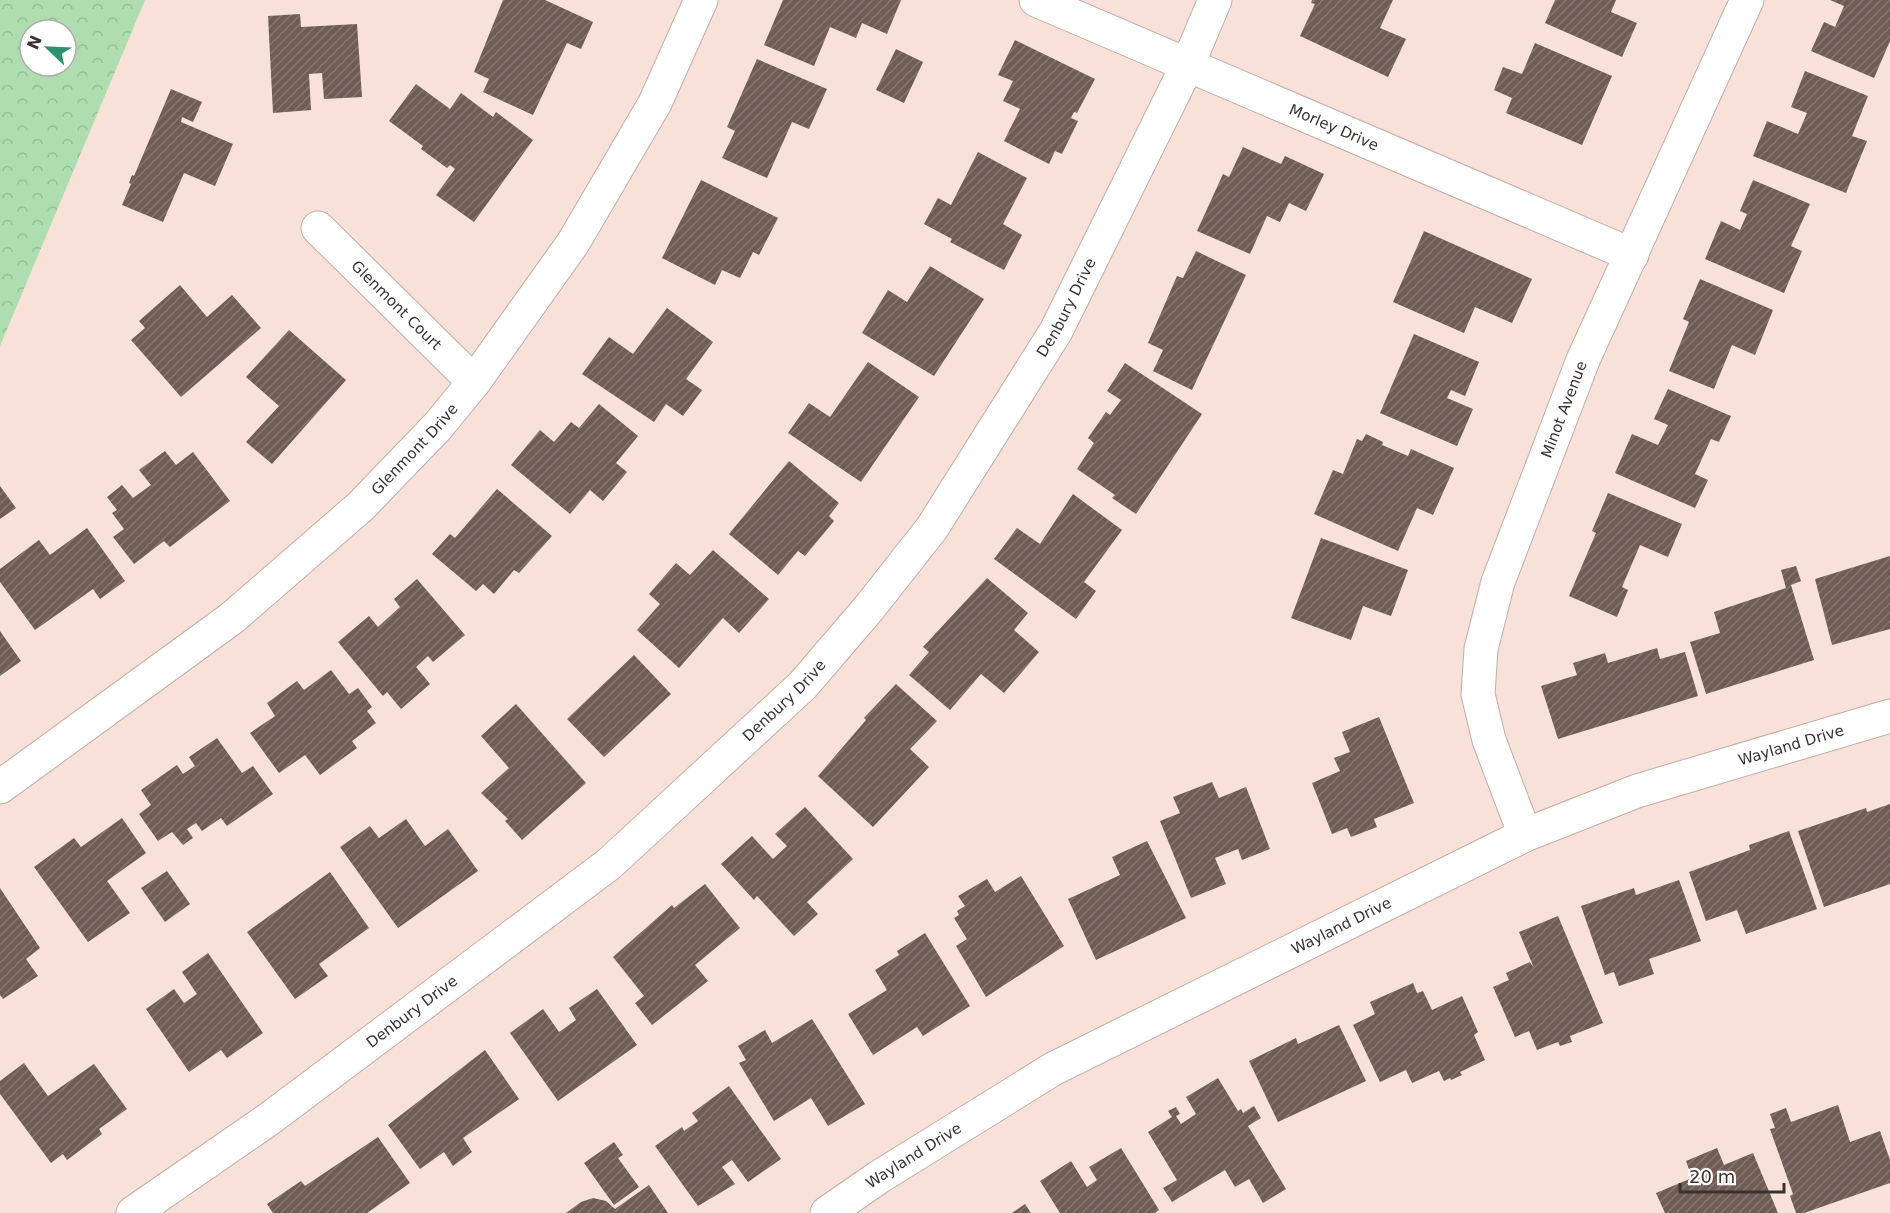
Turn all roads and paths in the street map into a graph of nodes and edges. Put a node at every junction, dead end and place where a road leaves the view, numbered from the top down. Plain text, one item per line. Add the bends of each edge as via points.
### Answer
1 (701, 0) edge
2 (1036, 0) edge
3 (1215, 0) edge
4 (1747, 0) edge
5 (1188, 64) junction
6 (318, 228) dead end
7 (1632, 255) junction
8 (474, 382) junction
9 (1890, 716) edge
10 (0, 787) edge
11 (1525, 835) junction
12 (133, 1213) edge
13 (827, 1213) edge

1 - 8 street, Glenmont Drive via 656,103 573,243
2 - 5 street, Morley Drive
3 - 5 street, Denbury Drive
4 - 7 street, Minot Avenue
5 - 7 street, Morley Drive
5 - 12 street, Denbury Drive via 1056,331 932,528 803,685 609,864 269,1119
6 - 8 street, Glenmont Court
7 - 11 street, Minot Avenue via 1579,371 1498,582 1481,649 1478,694 1489,740
8 - 10 street, Glenmont Drive via 438,426 361,506 241,610
9 - 11 street, Wayland Drive via 1637,791
11 - 13 street, Wayland Drive via 1053,1069

